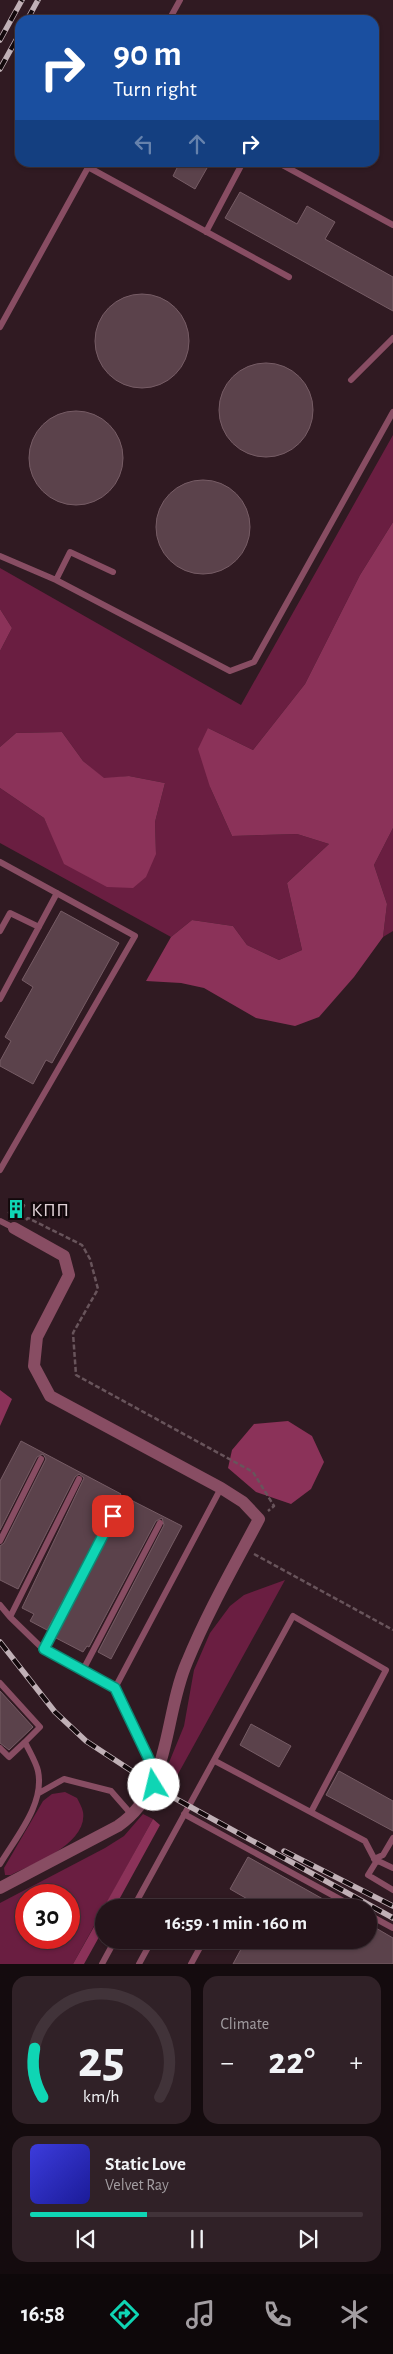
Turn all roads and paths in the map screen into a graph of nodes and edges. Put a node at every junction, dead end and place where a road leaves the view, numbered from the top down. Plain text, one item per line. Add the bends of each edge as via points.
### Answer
1 (180, 0) edge
2 (172, 15) edge
3 (88, 167) edge
4 (92, 167) edge
5 (240, 167) edge
6 (287, 167) edge
7 (393, 225) edge
8 (206, 232) junction
9 (288, 277) dead end
10 (0, 326) edge
11 (393, 338) edge
12 (351, 380) dead end
13 (393, 412) edge
14 (0, 556) edge
15 (113, 572) dead end
16 (56, 580) junction
17 (0, 862) edge
18 (57, 893) junction
19 (39, 927) junction
20 (0, 930) edge
21 (0, 999) edge
22 (0, 1170) edge
23 (0, 1221) edge
24 (15, 1229) junction
25 (41, 1459) dead end
26 (79, 1479) dead end
27 (221, 1488) junction
28 (122, 1499) dead end
29 (259, 1519) junction
30 (160, 1523) dead end
31 (0, 1541) edge
32 (243, 1548) junction
33 (0, 1605) edge
34 (10, 1617) junction
35 (393, 1630) edge
36 (44, 1649) junction
37 (83, 1670) junction
38 (0, 1683) edge
39 (115, 1688) junction
40 (25, 1742) junction
41 (0, 1748) edge
42 (215, 1761) junction
43 (157, 1776) junction
44 (39, 1793) junction
45 (311, 1812) junction
46 (184, 1814) junction
47 (132, 1816) junction
48 (392, 1840) edge
49 (374, 1858) junction
50 (0, 1864) edge
51 (393, 1868) edge
52 (0, 1888) edge
53 (393, 1890) edge
54 (138, 1899) edge
55 (340, 1899) edge
56 (377, 1919) edge
57 (393, 1928) edge
58 (111, 1949) edge
59 (147, 1949) edge
60 (199, 1949) edge
61 (102, 1964) edge
62 (139, 1964) edge
63 (191, 1964) edge

1 - 2 lane
3 - 10 lane
4 - 8 lane
5 - 8 lane
6 - 7 lane
8 - 9 lane
11 - 12 lane
13 - 16 lane via 254,662 230,671
14 - 16 lane
15 - 16 lane via 70,552
17 - 18 lane
18 - 19 lane
18 - 22 lane via 135,936
19 - 20 lane via 10,913
19 - 21 lane
23 - 24 lane
24 - 27 street via 64,1256 69,1275 37,1338 34,1366 50,1396
24 - 29 path via 28,1218 82,1245 90,1259 98,1289 73,1333 76,1375 253,1472 274,1506
25 - 31 lane
26 - 34 lane
27 - 29 street via 243,1502
27 - 39 lane
28 - 36 lane
29 - 32 street
30 - 37 lane
32 - 35 path
32 - 43 street via 187,1662 174,1698 169,1737
33 - 34 lane
34 - 36 lane
36 - 37 lane
37 - 39 lane
38 - 40 lane via 40,1727
39 - 43 lane
40 - 41 lane via 9,1757
40 - 44 lane via 38,1770
42 - 45 lane
42 - 45 lane via 293,1616 386,1670
42 - 46 lane
43 - 47 street
44 - 47 lane via 64,1779 111,1791
44 - 50 lane via 30,1815
45 - 49 lane via 365,1841
46 - 54 lane
46 - 55 lane
47 - 52 street
48 - 49 lane via 383,1855
49 - 51 lane
49 - 53 lane via 376,1862 368,1875
56 - 57 lane
58 - 61 lane
59 - 62 lane
60 - 63 lane

